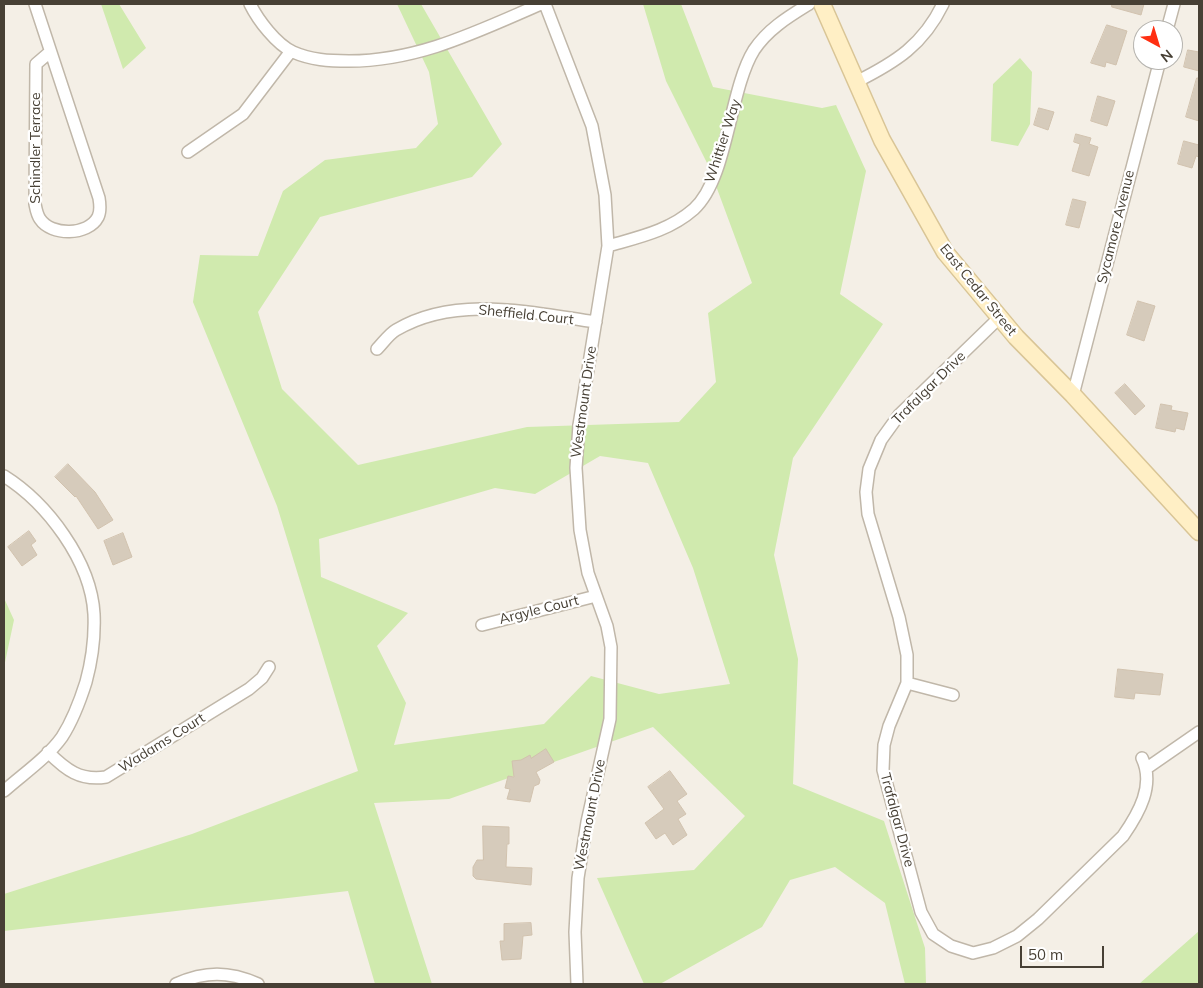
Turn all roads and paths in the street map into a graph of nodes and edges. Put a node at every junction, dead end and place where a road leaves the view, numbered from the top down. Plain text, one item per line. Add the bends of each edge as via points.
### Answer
1 (34, 4) edge
2 (250, 4) edge
3 (541, 4) edge
4 (546, 4) edge
5 (809, 4) edge
6 (822, 4) edge
7 (944, 4) edge
8 (1174, 4) edge
9 (1170, 20) edge
10 (50, 52) junction
11 (291, 52) junction
12 (1157, 70) edge
13 (856, 82) junction
14 (188, 152) dead end
15 (608, 246) junction
16 (999, 318) junction
17 (596, 322) junction
18 (377, 349) dead end
19 (1073, 395) junction
20 (4, 476) edge
21 (1199, 532) edge
22 (596, 596) junction
23 (482, 625) dead end
24 (269, 666) dead end
25 (907, 683) junction
26 (954, 695) dead end
27 (1199, 732) edge
28 (48, 752) junction
29 (4, 791) edge
30 (176, 984) edge
31 (258, 984) edge
32 (576, 984) edge

1 - 10 street, Schindler Terrace
2 - 11 street via 262,22
3 - 11 street via 413,54 371,61 323,61
4 - 15 street, Westmount Drive via 592,126 605,195
5 - 15 street, Whittier Way via 776,26 753,52 717,166 708,190 696,207 679,221 657,232
6 - 13 main road, East Cedar Street
7 - 13 street via 925,36 903,55
8 - 9 street
10 - 10 street, Schindler Terrace via 100,203 98,217 91,225 70,232 40,220 35,204 36,64
11 - 14 street via 243,114
12 - 19 street, Sycamore Avenue
13 - 16 main road, East Cedar Street via 882,140 945,252
15 - 17 street, Westmount Drive
16 - 19 main road, East Cedar Street
16 - 25 street, Trafalgar Drive via 899,415 881,440 869,469 868,514 899,617 907,655
17 - 18 street, Sheffield Court via 520,311 466,309 419,319 394,331
17 - 22 street, Westmount Drive via 579,425 576,468 580,530
19 - 21 main road, East Cedar Street
20 - 28 street via 52,517 80,565 94,612 94,642 82,694 73,718
22 - 23 street, Argyle Court
22 - 32 street, Westmount Drive via 612,648 610,719 578,878
24 - 28 street, Wadams Court via 262,678 249,689 106,777 78,776 65,769
25 - 26 street
25 - 27 street, Trafalgar Drive via 887,732 883,770 921,912 933,934 951,946 973,953 993,948 1017,936 1123,836 1143,801 1148,784 1144,763
28 - 29 street
30 - 31 street via 203,974 222,973

